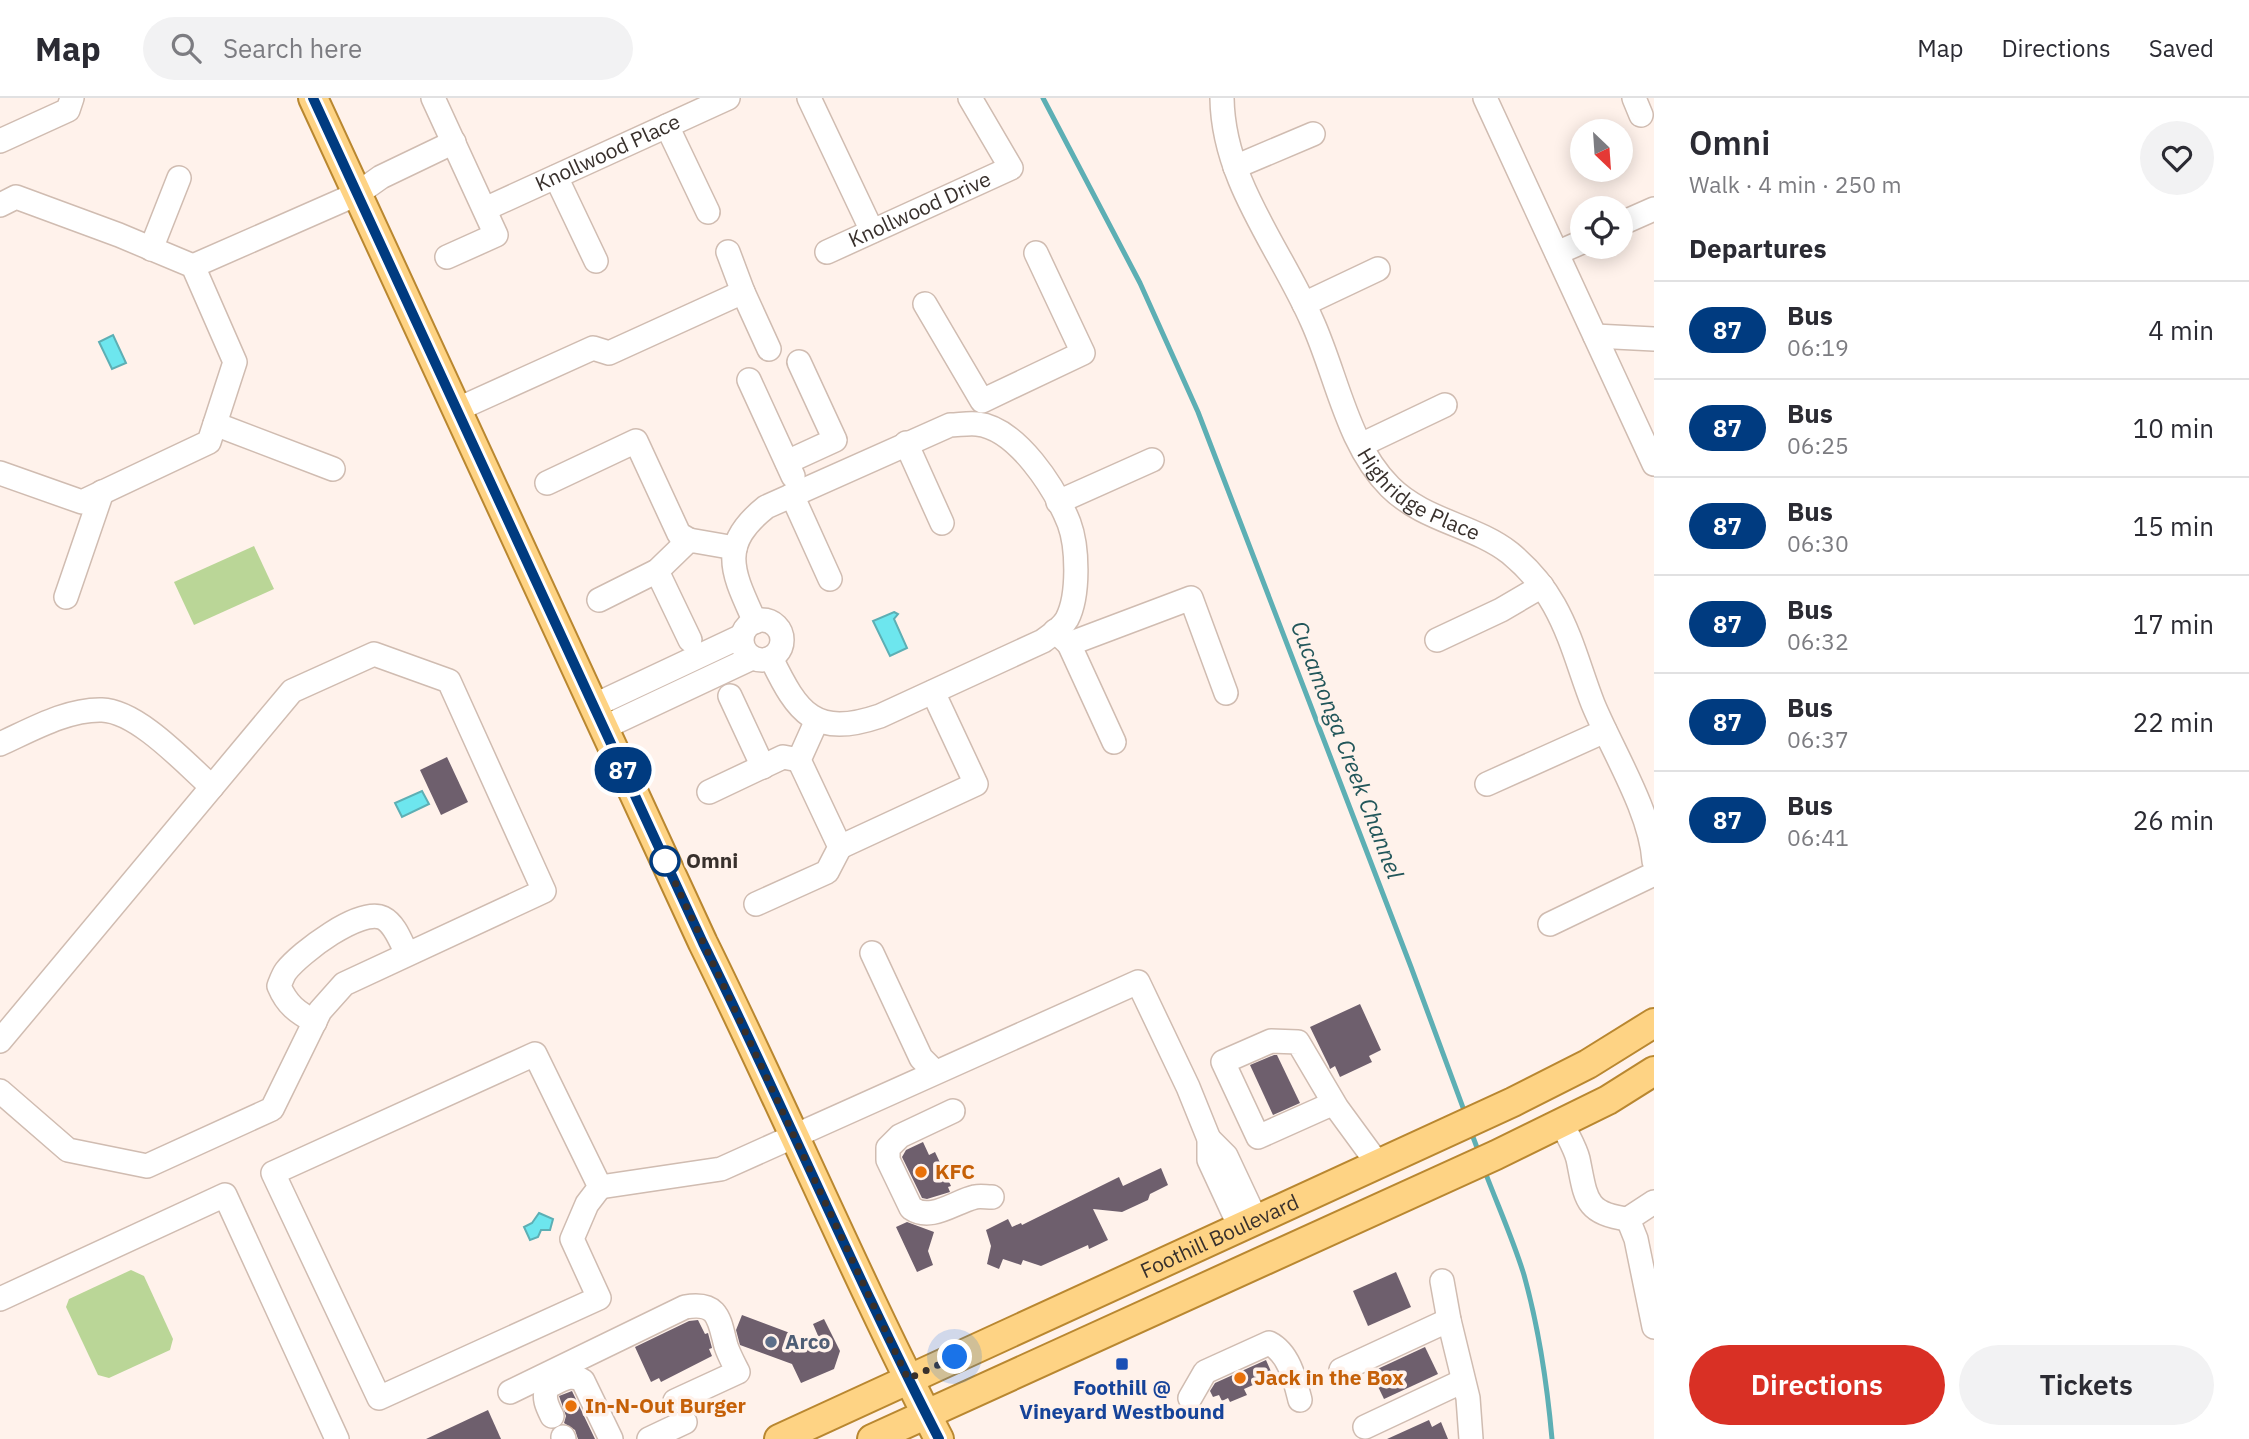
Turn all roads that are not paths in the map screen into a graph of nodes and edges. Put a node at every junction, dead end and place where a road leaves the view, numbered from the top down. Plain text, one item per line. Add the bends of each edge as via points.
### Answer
1 (72, 98) edge
2 (313, 98) edge
3 (433, 98) edge
4 (728, 98) edge
5 (809, 98) edge
6 (970, 98) edge
7 (1222, 98) edge
8 (1485, 98) edge
9 (702, 103) edge
10 (667, 126) junction
11 (1313, 134) dead end
12 (0, 141) edge
13 (454, 142) junction
14 (1235, 167) junction
15 (178, 177) dead end
16 (556, 177) junction
17 (357, 194) junction
18 (0, 205) edge
19 (485, 209) junction
20 (1654, 209) edge
21 (708, 212) dead end
22 (1633, 218) edge
23 (872, 231) junction
24 (1570, 247) edge
25 (151, 248) junction
26 (728, 252) dead end
27 (827, 252) dead end
28 (1036, 253) dead end
29 (1557, 253) junction
30 (447, 257) dead end
31 (596, 261) dead end
32 (193, 266) junction
33 (1378, 269) dead end
34 (743, 292) junction
35 (925, 304) dead end
36 (1304, 304) junction
37 (1595, 336) junction
38 (1654, 339) edge
39 (769, 349) dead end
40 (800, 362) dead end
41 (749, 380) dead end
42 (982, 401) junction
43 (1445, 405) dead end
44 (456, 410) junction
45 (215, 424) junction
46 (978, 424) junction
47 (906, 443) junction
48 (1360, 445) junction
49 (1152, 460) dead end
50 (787, 462) junction
51 (1654, 464) edge
52 (333, 470) dead end
53 (0, 473) edge
54 (547, 483) dead end
55 (102, 492) junction
56 (796, 493) junction
57 (1058, 502) junction
58 (942, 523) dead end
59 (689, 540) junction
60 (735, 548) junction
61 (657, 571) junction
62 (830, 579) dead end
63 (1542, 586) junction
64 (66, 597) dead end
65 (599, 600) dead end
66 (748, 629) junction
67 (1062, 638) junction
68 (690, 640) dead end
69 (1437, 640) dead end
70 (762, 658) junction
71 (933, 692) junction
72 (1226, 692) dead end
73 (730, 696) dead end
74 (598, 717) junction
75 (817, 720) junction
76 (1605, 731) junction
77 (1114, 742) dead end
78 (0, 744) edge
79 (799, 760) junction
80 (763, 767) junction
81 (1487, 784) dead end
82 (212, 787) junction
83 (709, 792) dead end
84 (839, 847) junction
85 (1654, 861) edge
86 (1654, 874) edge
87 (756, 904) dead end
88 (1550, 924) dead end
89 (872, 953) dead end
90 (407, 954) junction
91 (314, 1021) junction
92 (1654, 1023) edge
93 (0, 1041) edge
94 (1654, 1071) edge
95 (935, 1072) junction
96 (0, 1091) edge
97 (1334, 1103) junction
98 (953, 1111) dead end
99 (1562, 1123) junction
100 (795, 1136) junction
101 (1378, 1164) junction
102 (600, 1187) junction
103 (992, 1197) dead end
104 (1654, 1202) edge
105 (1628, 1219) junction
106 (1248, 1223) junction
107 (1442, 1281) dead end
108 (0, 1298) edge
109 (1448, 1320) junction
110 (1654, 1327) edge
111 (1341, 1370) dead end
112 (908, 1379) junction
113 (1463, 1381) junction
114 (510, 1392) dead end
115 (1190, 1398) dead end
116 (1300, 1400) dead end
117 (675, 1401) dead end
118 (552, 1416) dead end
119 (685, 1422) dead end
120 (932, 1427) edge
121 (1364, 1427) dead end
122 (337, 1439) edge
123 (611, 1439) edge
124 (649, 1439) edge
125 (779, 1439) edge
126 (872, 1439) edge
127 (1471, 1439) edge

1 - 12 street via 68,110
2 - 17 main road
3 - 13 street
4 - 9 street, Knollwood Place
5 - 23 street
6 - 23 street, Knollwood Drive via 1011,168
7 - 14 street, Highridge Place via 1224,132
8 - 29 street
9 - 10 street, Knollwood Place
10 - 16 street, Knollwood Place
10 - 21 street
11 - 14 street
13 - 17 street via 381,177
13 - 19 street
14 - 36 street, Highridge Place
15 - 25 street
16 - 19 street, Knollwood Place
16 - 31 street
17 - 32 street
17 - 44 main road
18 - 25 street via 16,197
19 - 30 street via 496,235
20 - 22 street
23 - 27 street, Knollwood Drive
24 - 29 street
25 - 32 street
26 - 34 street
28 - 42 street via 1083,353
29 - 37 street
32 - 45 street via 235,362
33 - 36 street
34 - 39 street
34 - 44 street via 610,353 593,348
35 - 42 street
36 - 48 street, Highridge Place
37 - 38 street
37 - 51 street
40 - 50 street via 835,440
41 - 50 street
42 - 46 street
43 - 48 street
44 - 74 main road
45 - 52 street
45 - 55 street via 209,442
46 - 47 street via 950,425
46 - 57 street via 1005,436 1030,458
47 - 56 street
47 - 58 street
48 - 63 street, Highridge Place via 1391,488 1411,504 1490,540
49 - 57 street
50 - 56 street
53 - 55 street via 82,502
54 - 59 street via 636,441 679,534
55 - 64 street
56 - 60 street via 752,519
56 - 62 street
57 - 67 street via 1070,525 1076,552 1074,590
59 - 60 street
59 - 61 street
60 - 66 street via 736,580
61 - 65 street
61 - 68 street
63 - 69 street
63 - 76 street, Highridge Place via 1572,640
66 - 70 street via 744,651
66 - 70 street via 761,620 780,632 776,654
66 - 74 street
67 - 71 street via 1043,641
67 - 72 street via 1191,598
67 - 77 street
70 - 74 street
70 - 75 street via 800,708
71 - 75 street via 857,724
71 - 84 street via 976,784
73 - 80 street
74 - 100 main road
75 - 79 street
76 - 81 street
76 - 85 street, Highridge Place via 1646,823
78 - 82 street via 51,720 103,710 124,715 147,730
79 - 80 street via 783,757
79 - 84 street
80 - 83 street
82 - 90 street via 292,691 338,670 374,654 449,681 544,891
82 - 93 street
84 - 87 street via 827,872
86 - 88 street
89 - 95 street via 920,1058
90 - 91 street via 344,984
90 - 91 street via 384,918 370,915 331,932 286,971 279,986 285,1000
91 - 96 street via 272,1109 147,1166 68,1150
92 - 101 main road, Foothill Boulevard via 1588,1064
94 - 99 main road, Foothill Boulevard
95 - 100 street
95 - 106 street via 1138,982 1209,1139 1226,1156
97 - 97 street via 1298,1042 1271,1041 1223,1062 1258,1137
97 - 101 street
98 - 103 street via 900,1136 888,1148 888,1160 917,1212 931,1213 978,1196
99 - 105 street via 1577,1156 1588,1202 1603,1215
99 - 120 main road, Foothill Boulevard
100 - 102 street via 722,1169
100 - 112 main road
101 - 106 main road, Foothill Boulevard
102 - 102 street via 572,1238 599,1298 379,1398 273,1173 535,1054
104 - 105 street
105 - 110 street
106 - 112 main road, Foothill Boulevard
107 - 109 street
108 - 122 street via 225,1195
109 - 111 street
109 - 113 street
112 - 120 main road
112 - 125 main road, Foothill Boulevard
113 - 121 street
113 - 127 street
114 - 117 street via 685,1307 699,1305 716,1313 738,1372
115 - 116 street via 1205,1372 1269,1342 1281,1351
118 - 123 street via 546,1403 547,1387 576,1376 583,1381
119 - 124 street
120 - 126 main road, Foothill Boulevard

